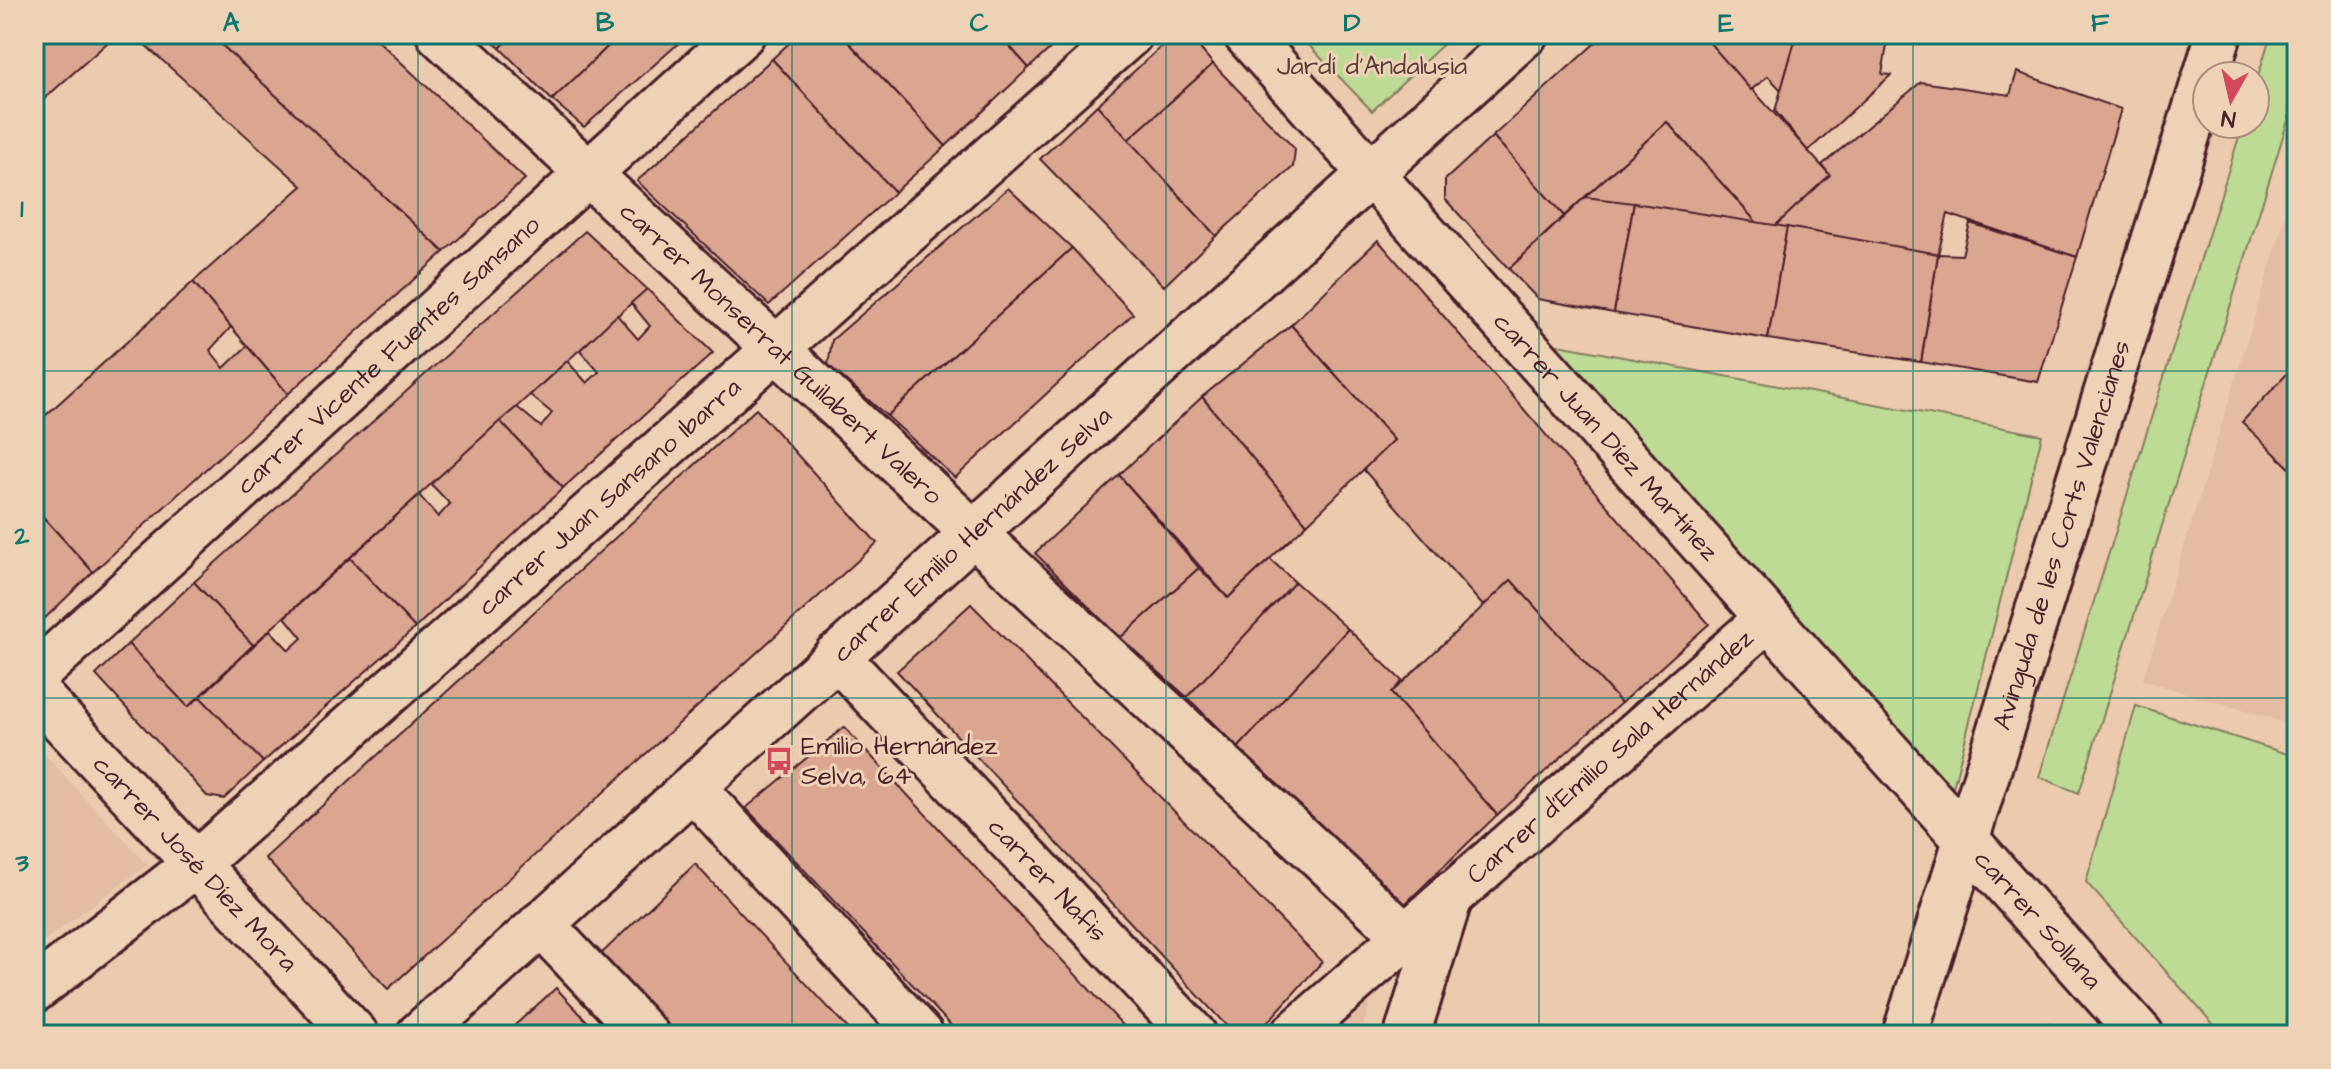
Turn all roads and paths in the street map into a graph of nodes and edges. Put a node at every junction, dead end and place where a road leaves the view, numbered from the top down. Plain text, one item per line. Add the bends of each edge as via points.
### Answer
1 (439, 34) edge
2 (742, 34) edge
3 (1130, 34) edge
4 (1246, 34) edge
5 (1525, 34) edge
6 (2219, 34) edge
7 (588, 173) junction
8 (1370, 175) junction
9 (776, 349) junction
10 (973, 532) junction
11 (1768, 618) junction
12 (836, 656) junction
13 (34, 676) edge
14 (34, 691) edge
15 (692, 787) junction
16 (1966, 842) junction
17 (196, 864) junction
18 (1451, 894) junction
19 (541, 924) junction
20 (1392, 946) junction
21 (34, 990) edge
22 (1412, 1019) edge
23 (356, 1035) edge
24 (419, 1035) edge
25 (646, 1035) edge
26 (921, 1035) edge
27 (1194, 1035) edge
28 (1293, 1035) edge
29 (1905, 1035) edge
30 (2141, 1035) edge

1 - 7 street, carrer Monserrat Guilabert Valero
2 - 7 street, carrer Vicente Fuentes Sansano
3 - 9 street, carrer Juan Sansano Ibarra
4 - 8 street, carrer Juan Díez Martínez
5 - 8 street, carrer Emilio Hernández Selva
6 - 16 street, Avinguda de les Corts Valencianes
7 - 9 street, carrer Monserrat Guilabert Valero
7 - 13 street, carrer Vicente Fuentes Sansano
8 - 10 street, carrer Emilio Hernández Selva
8 - 11 street, carrer Juan Díez Martínez
9 - 10 street, carrer Monserrat Guilabert Valero
9 - 17 street, carrer Juan Sansano Ibarra
10 - 12 street, carrer Emilio Hernández Selva
10 - 20 street, carrer Monserrat Guilabert Valero
11 - 16 street, carrer Juan Díez Martínez
11 - 18 street, Carrer d'Emilio Sala Hernández
12 - 15 street, carrer Emilio Hernández Selva
12 - 27 street, carrer Nafis
14 - 17 street, carrer José Díez Mora
15 - 19 street, carrer Emilio Hernández Selva
15 - 26 street
16 - 29 street, Avinguda de les Corts Valencianes
16 - 30 street, carrer Sollana
17 - 21 street, carrer Juan Sansano Ibarra
17 - 23 street, carrer José Díez Mora
18 - 20 street, Carrer d'Emilio Sala Hernández
18 - 22 street
19 - 24 street, carrer Emilio Hernández Selva
19 - 25 street
20 - 22 street, carrer Monserrat Guilabert Valero via 1397,963 1410,976
20 - 28 street, Carrer d'Emilio Sala Hernández

